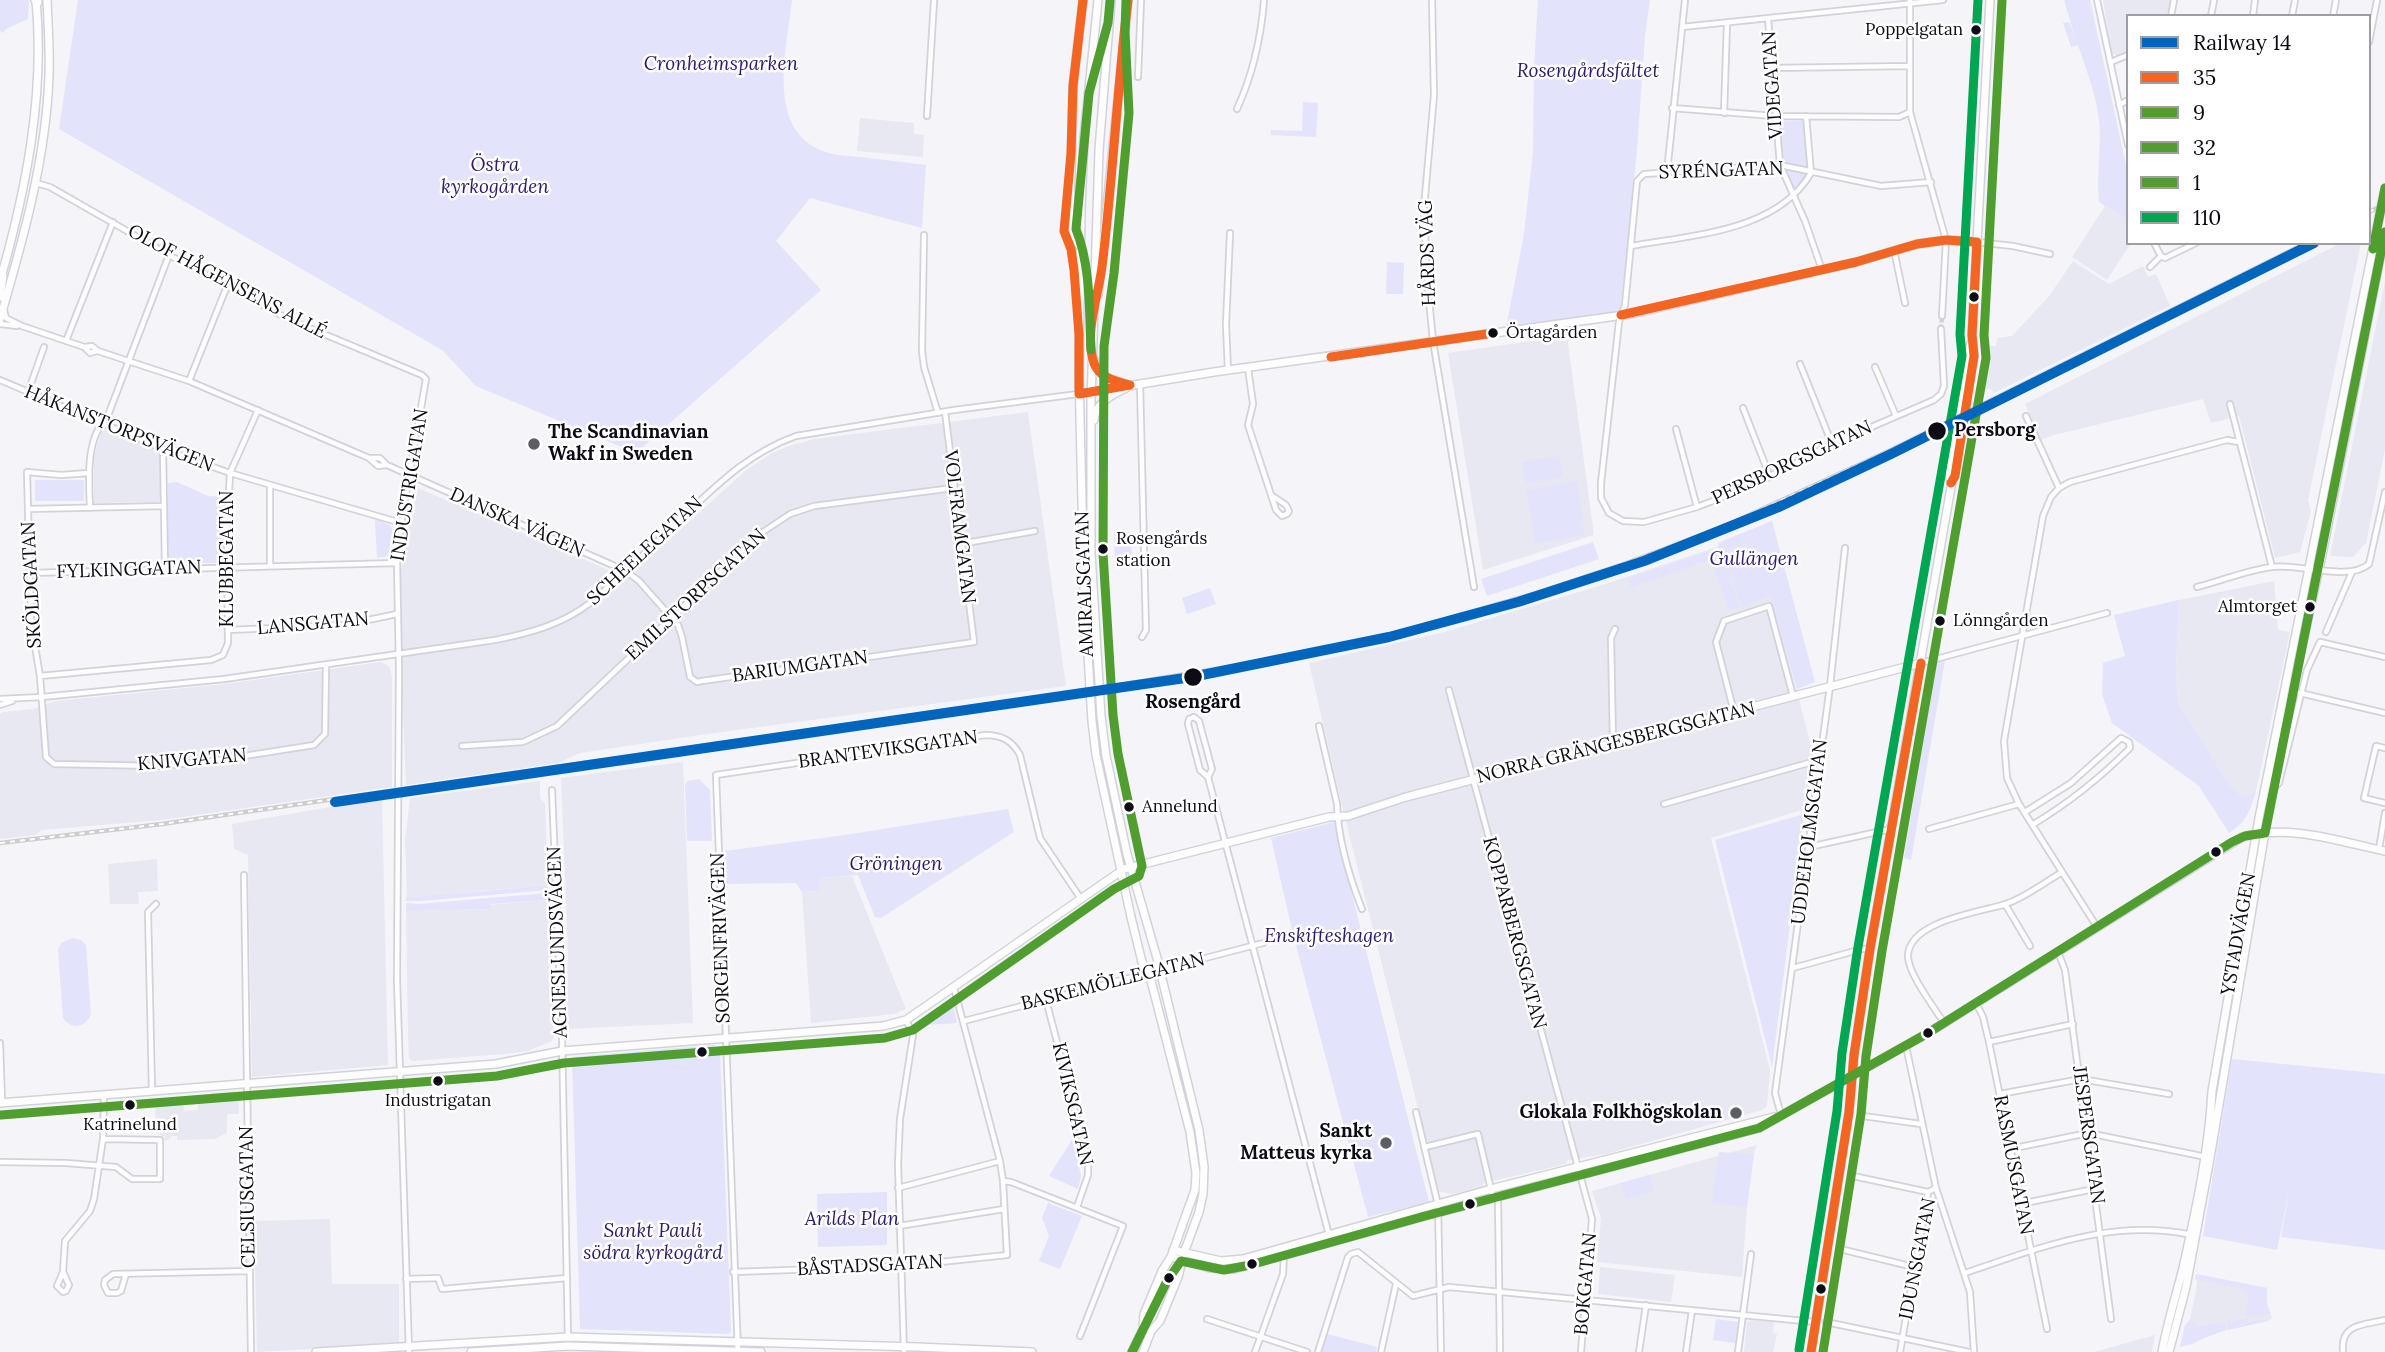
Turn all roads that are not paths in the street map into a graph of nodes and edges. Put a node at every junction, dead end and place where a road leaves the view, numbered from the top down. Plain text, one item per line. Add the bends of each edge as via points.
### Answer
1 (934, 0) edge
2 (1083, 0) edge
3 (1098, 0) edge
4 (1111, 0) edge
5 (1128, 0) edge
6 (1141, 0) edge
7 (1264, 0) edge
8 (1432, 0) edge
9 (1685, 0) edge
10 (1943, 0) edge
11 (1990, 0) edge
12 (2097, 0) edge
13 (2377, 0) edge
14 (39, 1) edge
15 (1910, 2) edge
16 (1768, 18) junction
17 (1727, 23) junction
18 (1682, 27) junction
19 (2371, 32) edge
20 (2126, 56) edge
21 (2110, 62) junction
22 (1909, 66) junction
23 (1772, 68) junction
24 (1138, 77) dead end
25 (2126, 101) edge
26 (2119, 104) junction
27 (1672, 108) junction
28 (1237, 109) dead end
29 (1724, 113) junction
30 (1910, 113) junction
31 (927, 116) dead end
32 (1774, 116) junction
33 (1806, 116) junction
34 (2126, 136) edge
35 (1780, 165) junction
36 (1667, 172) junction
37 (1811, 173) junction
38 (1637, 181) joint
39 (1931, 181) junction
40 (36, 183) junction
41 (2385, 188) edge
42 (1792, 197) junction
43 (113, 222) junction
44 (2385, 232) edge
45 (1230, 233) dead end
46 (924, 235) dead end
47 (1947, 240) junction
48 (1977, 242) junction
49 (2155, 245) edge
50 (2192, 245) edge
51 (1080, 247) junction
52 (1630, 247) junction
53 (1894, 250) junction
54 (2050, 254) dead end
55 (169, 255) junction
56 (2161, 256) junction
57 (2150, 267) dead end
58 (1822, 270) junction
59 (3, 272) junction
60 (0, 281) edge
61 (226, 285) junction
62 (0, 297) edge
63 (1905, 303) dead end
64 (4, 306) junction
65 (1621, 315) junction
66 (1942, 316) tunnel mouth
67 (0, 321) edge
68 (22, 326) junction
69 (1941, 329) tunnel mouth
70 (66, 341) junction
71 (1433, 341) junction
72 (1092, 345) junction
73 (44, 347) dead end
74 (128, 362) junction
75 (1800, 363) dead end
76 (1875, 367) dead end
77 (1248, 368) junction
78 (1228, 371) junction
79 (422, 375) joint
80 (0, 380) edge
81 (189, 381) junction
82 (1140, 384) junction
83 (1130, 385) junction
84 (28, 392) junction
85 (1091, 392) junction
86 (1079, 394) junction
87 (2230, 404) dead end
88 (1743, 408) dead end
89 (258, 410) junction
90 (945, 412) junction
91 (938, 413) junction
92 (1896, 416) junction
93 (2026, 416) dead end
94 (102, 423) junction
95 (1676, 429) dead end
96 (2239, 442) junction
97 (1832, 444) junction
98 (163, 449) junction
99 (1090, 455) junction
100 (89, 473) junction
101 (230, 473) junction
102 (410, 475) junction
103 (1770, 477) junction
104 (270, 485) junction
105 (953, 488) junction
106 (2059, 488) junction
107 (2385, 492) edge
108 (1271, 495) junction
109 (164, 506) junction
110 (1697, 507) junction
111 (90, 508) junction
112 (28, 509) junction
113 (401, 523) junction
114 (1035, 531) dead end
115 (960, 544) junction
116 (1844, 548) dead end
117 (397, 563) junction
118 (270, 566) junction
119 (227, 567) junction
120 (2272, 567) junction
121 (165, 568) junction
122 (2310, 568) junction
123 (2319, 569) junction
124 (626, 571) junction
125 (2352, 572) junction
126 (30, 573) junction
127 (1474, 587) dead end
128 (2197, 587) dead end
129 (2107, 613) dead end
130 (397, 614) junction
131 (673, 617) junction
132 (1615, 629) dead end
133 (228, 630) junction
134 (2326, 632) dead end
135 (2021, 636) junction
136 (1142, 637) dead end
137 (974, 642) joint
138 (399, 654) junction
139 (2385, 657) edge
140 (1921, 663) junction
141 (326, 664) junction
142 (40, 676) junction
143 (1830, 686) junction
144 (1449, 690) dead end
145 (2300, 694) junction
146 (42, 697) junction
147 (1793, 697) junction
148 (0, 702) edge
149 (1734, 712) junction
150 (2385, 713) edge
151 (1318, 726) dead end
152 (1613, 743) junction
153 (462, 746) dead end
154 (2385, 748) edge
155 (1819, 760) junction
156 (716, 775) joint
157 (1209, 777) junction
158 (1473, 779) junction
159 (552, 790) dead end
160 (2273, 790) junction
161 (2385, 803) edge
162 (1664, 804) dead end
163 (2019, 804) junction
164 (2025, 812) junction
165 (2385, 813) edge
166 (1337, 816) junction
167 (2032, 825) junction
168 (1891, 829) junction
169 (1929, 829) dead end
170 (2261, 833) junction
171 (1226, 843) junction
172 (1809, 847) junction
173 (2382, 851) edge
174 (1125, 869) junction
175 (2062, 872) junction
176 (244, 875) dead end
177 (1081, 898) junction
178 (156, 904) dead end
179 (2005, 904) junction
180 (1362, 909) dead end
181 (2098, 928) junction
182 (1263, 943) dead end
183 (1252, 946) junction
184 (2030, 946) dead end
185 (1870, 949) junction
186 (2058, 952) junction
187 (1793, 968) junction
188 (1159, 971) junction
189 (1149, 974) junction
190 (954, 988) junction
191 (1046, 1000) junction
192 (1976, 1003) junction
193 (906, 1020) junction
194 (964, 1021) junction
195 (1944, 1023) junction
196 (2073, 1024) junction
197 (725, 1038) junction
198 (0, 1042) edge
199 (1989, 1042) junction
200 (1906, 1046) junction
201 (562, 1051) junction
202 (398, 1071) junction
203 (1852, 1076) junction
204 (2081, 1079) junction
205 (245, 1084) junction
206 (152, 1091) junction
207 (2000, 1094) junction
208 (2169, 1094) dead end
209 (104, 1096) junction
210 (1, 1103) edge
211 (1416, 1112) dead end
212 (1781, 1116) junction
213 (1863, 1116) dead end
214 (1921, 1124) junction
215 (2088, 1133) junction
216 (103, 1139) junction
217 (1425, 1147) junction
218 (2010, 1149) junction
219 (2207, 1157) junction
220 (1000, 1161) junction
221 (0, 1162) edge
222 (98, 1166) junction
223 (1577, 1167) junction
224 (1853, 1176) dead end
225 (1579, 1177) junction
226 (1003, 1181) junction
227 (898, 1188) junction
228 (1936, 1188) junction
229 (2094, 1189) junction
230 (1928, 1192) junction
231 (1494, 1194) junction
232 (2020, 1204) junction
233 (1077, 1207) junction
234 (1004, 1209) junction
235 (1438, 1209) junction
236 (899, 1226) junction
237 (2101, 1232) junction
238 (1329, 1234) junction
239 (2192, 1235) junction
240 (1331, 1242) junction
241 (1840, 1249) dead end
242 (2030, 1251) junction
243 (1172, 1254) junction
244 (1751, 1254) dead end
245 (1284, 1256) junction
246 (1182, 1257) junction
247 (902, 1266) junction
248 (1914, 1266) junction
249 (249, 1271) junction
250 (63, 1272) dead end
251 (733, 1272) junction
252 (1965, 1273) junction
253 (126, 1274) junction
254 (567, 1278) junction
255 (407, 1279) junction
256 (1396, 1284) junction
257 (1438, 1289) junction
258 (1499, 1291) junction
259 (1586, 1299) junction
260 (1646, 1305) junction
261 (1692, 1310) junction
262 (1743, 1315) junction
263 (2111, 1319) dead end
264 (1207, 1320) dead end
265 (2385, 1320) edge
266 (1815, 1322) junction
267 (1826, 1322) dead end
268 (2047, 1329) dead end
269 (1080, 1336) dead end
270 (1261, 1337) junction
271 (1902, 1339) junction
272 (568, 1342) junction
273 (737, 1342) junction
274 (409, 1349) edge
275 (904, 1349) edge
276 (251, 1352) edge
277 (316, 1352) edge
278 (471, 1352) edge
279 (738, 1352) edge
280 (761, 1352) edge
281 (1032, 1352) edge
282 (1132, 1352) edge
283 (1143, 1352) edge
284 (1255, 1352) edge
285 (1307, 1352) edge
286 (1318, 1352) edge
287 (1381, 1352) edge
288 (1441, 1352) edge
289 (1500, 1352) edge
290 (1581, 1352) edge
291 (1639, 1352) edge
292 (1686, 1352) edge
293 (1738, 1352) edge
294 (1811, 1352) edge
295 (1900, 1352) edge
296 (1971, 1352) edge
297 (2162, 1352) edge
298 (2169, 1352) edge
299 (2343, 1352) edge

1 - 31 street
2 - 51 main road via 1073,86 1070,215 1071,231
3 - 51 main road, AMIRALSGATAN via 1084,138
4 - 72 main road, AMIRALSGATAN
5 - 72 main road
6 - 24 street
7 - 28 street via 1256,54
8 - 71 street, HÅRDS VÄG via 1434,94 1424,235
9 - 18 street
10 - 15 street
11 - 48 main road
12 - 21 street
13 - 19 street
14 - 40 main road via 49,78
14 - 59 main road via 36,113 17,223
15 - 16 street
15 - 22 street
16 - 17 street
16 - 23 street, VIDEGATAN
17 - 18 street
17 - 29 street
18 - 27 street
20 - 21 street
21 - 26 street
22 - 23 street
22 - 30 street
23 - 32 street, VIDEGATAN
25 - 26 street
26 - 34 street
27 - 29 street
27 - 36 street
29 - 32 street
30 - 33 street via 1899,117
30 - 39 street
32 - 33 street
32 - 35 street, VIDEGATAN
33 - 37 street
35 - 36 street, SYRÉNGATAN
35 - 37 street, SYRÉNGATAN
35 - 42 street, VIDEGATAN
36 - 38 street, SYRÉNGATAN via 1644,174
37 - 39 street, SYRÉNGATAN via 1881,186
37 - 42 street
38 - 52 street, PERSBORGSGATAN
39 - 47 street
40 - 43 street, OLOF HÅGENSENS ALLÉ
40 - 64 main road
41 - 122 main road, YSTADVÄGEN
42 - 52 street via 1738,225
42 - 58 street, VIDEGATAN
43 - 55 street, OLOF HÅGENSENS ALLÉ
43 - 70 street
44 - 123 main road, YSTADVÄGEN
45 - 78 street
46 - 91 street via 922,351
47 - 48 main road, SCHEELEGATAN
47 - 53 main road, SCHEELEGATAN
47 - 66 street
48 - 54 street
48 - 140 main road via 1972,342
49 - 56 street
50 - 56 street
51 - 86 main road, AMIRALSGATAN
52 - 65 street, PERSBORGSGATAN
53 - 58 main road, SCHEELEGATAN
53 - 63 street
55 - 61 street, OLOF HÅGENSENS ALLÉ
55 - 74 street
56 - 57 street
58 - 65 main road, SCHEELEGATAN
59 - 60 main road
59 - 62 main road
61 - 79 street, OLOF HÅGENSENS ALLÉ via 288,319
61 - 81 street
64 - 67 main road
64 - 68 street, DANSKA VÄGEN via 6,318
65 - 71 main road, SCHEELEGATAN
65 - 110 street, PERSBORGSGATAN via 1601,482 1603,503 1614,517 1633,523
67 - 68 street, DANSKA VÄGEN
68 - 70 street, DANSKA VÄGEN
69 - 92 street, PERSBORGSGATAN via 1941,394
70 - 74 street, DANSKA VÄGEN via 92,346
71 - 77 main road, SCHEELEGATAN
71 - 127 street, HÅRDS VÄG
72 - 83 main road via 1099,371
72 - 85 main road, AMIRALSGATAN
73 - 84 street
74 - 81 street, DANSKA VÄGEN
74 - 94 street
75 - 97 street
76 - 92 street
77 - 78 main road, SCHEELEGATAN
77 - 108 street via 1253,404 1248,425
78 - 82 main road, SCHEELEGATAN
79 - 102 street, INDUSTRIGATAN via 427,384
80 - 84 street, HÅKANSTORPSVÄGEN
81 - 89 street, DANSKA VÄGEN
82 - 83 main road, SCHEELEGATAN
82 - 136 street via 1146,630
83 - 85 main road, SCHEELEGATAN
83 - 99 main road via 1096,410
84 - 94 street, HÅKANSTORPSVÄGEN
85 - 86 main road, SCHEELEGATAN
85 - 99 main road, AMIRALSGATAN
86 - 90 street, SCHEELEGATAN
86 - 174 main road, AMIRALSGATAN via 1083,589 1092,722 1106,806
87 - 96 street
88 - 103 street
89 - 101 street, KLUBBEGATAN
89 - 102 street, DANSKA VÄGEN via 369,458 380,458
90 - 91 street, SCHEELEGATAN
90 - 105 street, VOLFRAMGATAN
91 - 124 street, SCHEELEGATAN via 796,436 772,446 726,477
92 - 97 street, PERSBORGSGATAN
93 - 106 street
94 - 98 street, HÅKANSTORPSVÄGEN
94 - 100 street
95 - 110 street
96 - 106 street via 2227,440
96 - 120 street
97 - 103 street, PERSBORGSGATAN
98 - 101 street, HÅKANSTORPSVÄGEN
98 - 109 street
99 - 174 main road, AMIRALSGATAN via 1101,716
100 - 111 street
100 - 112 street, SKÖLDGATAN via 27,472
101 - 104 street, HÅKANSTORPSVÄGEN
101 - 119 street, KLUBBEGATAN
102 - 113 street, INDUSTRIGATAN
102 - 124 street, DANSKA VÄGEN
103 - 110 street, PERSBORGSGATAN
104 - 113 street, HÅKANSTORPSVÄGEN
104 - 118 street
105 - 115 street, VOLFRAMGATAN
105 - 131 street, EMILSTORPSGATAN via 830,503 790,514 760,534
106 - 135 street via 2043,516
107 - 125 street via 2369,564
108 - 108 street via 1288,508 1287,514 1278,514
109 - 111 street
109 - 121 street
111 - 112 street
112 - 126 street, SKÖLDGATAN
113 - 117 street, INDUSTRIGATAN
114 - 115 street
115 - 137 street, VOLFRAMGATAN
116 - 143 street, UDDEHOLMSGATAN
117 - 118 street, FYLKINGGATAN
117 - 130 street, INDUSTRIGATAN
118 - 119 street, FYLKINGGATAN
119 - 121 street, FYLKINGGATAN
119 - 133 street, KLUBBEGATAN
120 - 122 street
120 - 128 street
121 - 126 street, FYLKINGGATAN
122 - 123 street
122 - 170 main road, YSTADVÄGEN
123 - 125 street
123 - 160 main road, YSTADVÄGEN
124 - 131 street, DANSKA VÄGEN
124 - 138 street, SCHEELEGATAN via 577,613 549,627
125 - 134 street
126 - 142 street, SKÖLDGATAN via 31,623
129 - 135 street, NORRA GRÄNGESBERGSGATAN
130 - 133 street, LANSGATAN via 344,625
130 - 138 street, INDUSTRIGATAN
131 - 137 street, BARIUMGATAN via 690,677 697,681
131 - 153 street, EMILSTORPSGATAN via 551,730 523,742
132 - 152 street via 1611,638
133 - 142 street, KLUBBEGATAN via 228,647 216,659
135 - 140 street, NORRA GRÄNGESBERGSGATAN
135 - 163 street via 2004,741 2007,778
138 - 141 street, SCHEELEGATAN
138 - 202 street, INDUSTRIGATAN
139 - 145 street, YSTADVÄGEN via 2320,642
140 - 143 main road, NORRA GRÄNGESBERGSGATAN
140 - 168 main road
141 - 146 street, SCHEELEGATAN
141 - 146 street, KNIVGATAN via 322,740 307,747 212,761 160,766 54,764 46,757
142 - 146 street, SKÖLDGATAN
143 - 147 main road, NORRA GRÄNGESBERGSGATAN
143 - 155 street, UDDEHOLMSGATAN
144 - 158 street, KOPPARBERGSGATAN
145 - 150 street
145 - 160 street, YSTADVÄGEN via 2279,783
146 - 148 street, SCHEELEGATAN
147 - 149 main road, NORRA GRÄNGESBERGSGATAN
147 - 149 street via 1769,606 1724,621 1720,627 1716,642
149 - 152 main road, NORRA GRÄNGESBERGSGATAN
151 - 166 street
152 - 158 main road, NORRA GRÄNGESBERGSGATAN
154 - 161 street via 2376,746 2364,798
155 - 162 street
155 - 172 street, UDDEHOLMSGATAN
156 - 177 street, BRANTEVIKSGATAN via 985,735 1002,737 1020,755 1043,844
156 - 197 street, SORGENFRIVÄGEN
157 - 157 street via 1212,768 1194,717 1188,724 1200,770
157 - 171 street
158 - 166 main road, NORRA GRÄNGESBERGSGATAN
158 - 223 street, KOPPARBERGSGATAN
159 - 201 street, AGNESLUNDSVÄGEN
160 - 170 main road, YSTADVÄGEN
163 - 164 street
163 - 169 street
164 - 167 street
164 - 167 street via 2071,783 2121,738 2129,743 2130,748 2098,779
165 - 173 street
166 - 171 main road, NORRA GRÄNGESBERGSGATAN
166 - 180 street via 1351,882
167 - 175 street
168 - 172 street
168 - 185 main road
170 - 173 main road via 2297,832
170 - 181 main road via 2232,842
170 - 219 main road, YSTADVÄGEN
171 - 174 main road, NORRA GRÄNGESBERGSGATAN
171 - 183 street
172 - 187 street, UDDEHOLMSGATAN
174 - 177 main road, NORRA GRÄNGESBERGSGATAN
174 - 188 main road, AMIRALSGATAN via 1147,922
174 - 189 main road, AMIRALSGATAN via 1141,959
175 - 179 street
175 - 181 street
176 - 205 street, CELSIUSGATAN
177 - 190 main road, NORRA GRÄNGESBERGSGATAN
178 - 206 street via 148,912
179 - 184 street
179 - 195 street via 1946,920 1909,947 1908,961
181 - 186 main road
182 - 183 street, BASKEMÖLLEGATAN
183 - 188 street, BASKEMÖLLEGATAN
183 - 238 street
185 - 187 street
185 - 203 main road
186 - 192 main road
186 - 196 street, JESPERSGATAN via 2066,970
187 - 212 street, UDDEHOLMSGATAN via 1775,1093
188 - 189 street, BASKEMÖLLEGATAN
188 - 246 main road, AMIRALSGATAN via 1203,1150 1203,1196
189 - 191 street, BASKEMÖLLEGATAN
189 - 243 main road, AMIRALSGATAN via 1196,1160 1195,1190
190 - 193 main road, NORRA GRÄNGESBERGSGATAN
190 - 194 street
191 - 194 street, BASKEMÖLLEGATAN
191 - 233 street, KIVIKSGATAN via 1088,1160
192 - 195 main road
192 - 199 street, RASMUSGATAN
193 - 197 main road via 883,1026
193 - 227 street via 913,1035 901,1119
194 - 220 street
195 - 200 main road
196 - 199 street
196 - 204 street, JESPERSGATAN
197 - 201 main road
197 - 251 street, SORGENFRIVÄGEN
198 - 210 street
199 - 207 street, RASMUSGATAN
200 - 203 main road
200 - 214 street, IDUNSGATAN
201 - 202 main road via 512,1062
201 - 254 street, AGNESLUNDSVÄGEN
202 - 205 main road
202 - 255 street, INDUSTRIGATAN
203 - 212 main road
203 - 266 main road
204 - 207 street
204 - 208 street
204 - 215 street, JESPERSGATAN
205 - 206 main road
205 - 249 street, CELSIUSGATAN
206 - 209 main road
207 - 218 street, RASMUSGATAN
209 - 210 main road
209 - 216 street
211 - 217 street
212 - 223 main road
212 - 225 main road via 1759,1128
213 - 214 street
214 - 228 street, IDUNSGATAN
215 - 218 street
215 - 219 street
215 - 229 street, JESPERSGATAN
216 - 222 street
216 - 222 street via 160,1140 160,1179 132,1179 116,1167
217 - 231 street via 1478,1133
217 - 235 street
218 - 232 street, RASMUSGATAN
219 - 239 main road, YSTADVÄGEN
220 - 226 street
220 - 227 street
221 - 222 street
222 - 250 street via 90,1211 65,1241
223 - 225 street, KOPPARBERGSGATAN
223 - 231 main road
224 - 230 street
225 - 231 main road
225 - 259 street, BOKGATAN via 1592,1219
226 - 233 street
226 - 234 street
227 - 236 street
228 - 230 street, IDUNSGATAN
228 - 252 street
229 - 232 street
229 - 237 street, JESPERSGATAN
230 - 248 street, IDUNSGATAN
231 - 235 main road
231 - 258 street
232 - 242 street, RASMUSGATAN
233 - 269 street via 1123,1226
234 - 236 street
234 - 247 street, BÅSTADSGATAN via 1007,1255
235 - 238 main road
235 - 240 main road
235 - 257 street
236 - 247 street
237 - 239 street via 2151,1230
237 - 242 street
237 - 263 street, JESPERSGATAN
238 - 240 street
238 - 246 main road via 1243,1259
239 - 297 main road, YSTADVÄGEN
239 - 298 main road, YSTADVÄGEN
240 - 245 main road
241 - 248 street
242 - 252 street
242 - 268 street, RASMUSGATAN
243 - 246 main road
243 - 282 main road, AMIRALSGATAN
244 - 262 street
245 - 246 main road via 1224,1270
245 - 270 street via 1283,1275
246 - 283 main road, AMIRALSGATAN via 1160,1321
247 - 251 street, BÅSTADSGATAN
247 - 275 street
248 - 271 street, IDUNSGATAN
249 - 253 street
249 - 276 street, CELSIUSGATAN
251 - 273 street, SORGENFRIVÄGEN
252 - 296 street via 1970,1292
253 - 253 street via 108,1277 104,1285 108,1293 121,1291
254 - 255 street via 442,1289 438,1278
254 - 272 street, AGNESLUNDSVÄGEN
255 - 274 street, INDUSTRIGATAN
256 - 257 street via 1413,1296
256 - 286 street via 1361,1252 1354,1252 1348,1258
256 - 287 street
257 - 258 street
257 - 288 street
258 - 259 street
258 - 289 street
259 - 260 street
259 - 290 street, BOKGATAN
260 - 261 street
260 - 291 street
261 - 262 street
261 - 292 street
262 - 266 street
262 - 293 street
264 - 270 street
265 - 299 street via 2348,1331
266 - 294 main road
267 - 271 street
270 - 284 street
270 - 285 street
271 - 295 street, IDUNSGATAN
271 - 296 street
272 - 273 main road
272 - 274 main road
272 - 278 main road
272 - 279 main road
273 - 275 main road
273 - 279 street, SORGENFRIVÄGEN
274 - 277 main road
275 - 281 main road
279 - 280 main road

